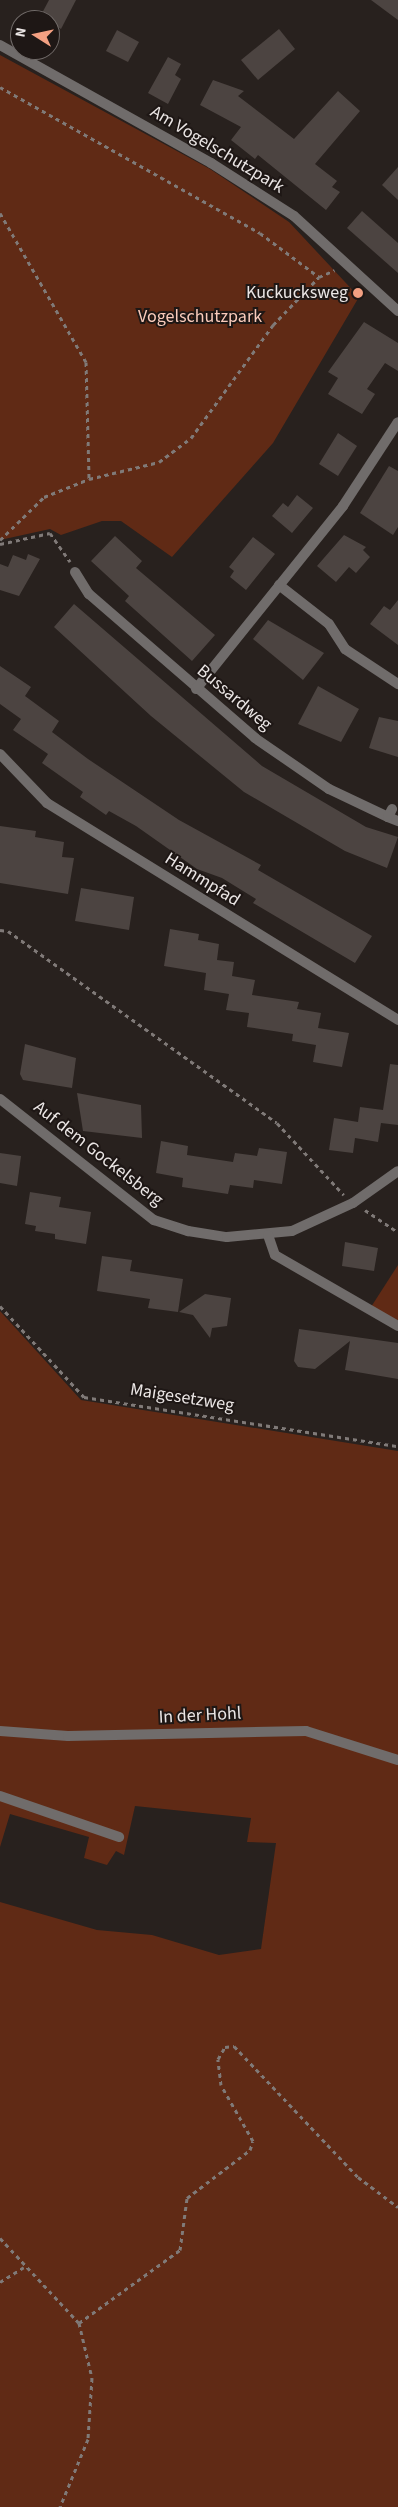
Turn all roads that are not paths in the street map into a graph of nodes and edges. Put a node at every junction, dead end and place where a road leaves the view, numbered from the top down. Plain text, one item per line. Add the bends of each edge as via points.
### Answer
1 (0, 45) edge
2 (398, 310) edge
3 (398, 422) edge
4 (75, 572) road end
5 (280, 585) junction
6 (398, 684) edge
7 (196, 689) junction
8 (0, 754) edge
9 (393, 816) edge
10 (398, 1020) edge
11 (0, 1099) edge
12 (398, 1171) edge
13 (268, 1235) junction
14 (398, 1326) edge
15 (0, 1731) edge
16 (398, 1760) edge
17 (0, 1796) edge
18 (119, 1837) dead end

1 - 2 street, Am Vogelschutzpark via 211,163 294,216
3 - 5 street via 343,506
4 - 7 street, Bussardweg via 89,594
5 - 6 street via 329,624 345,649
5 - 7 street
7 - 9 street, Bussardweg via 295,768
8 - 10 street, Hammpfad via 47,803
11 - 13 street, Auf dem Gockelsberg via 154,1220 227,1237
12 - 13 street, Auf dem Gockelsberg via 353,1203 292,1231
13 - 14 street via 275,1256
15 - 16 street, In der Hohl via 68,1736 306,1731
17 - 18 street

